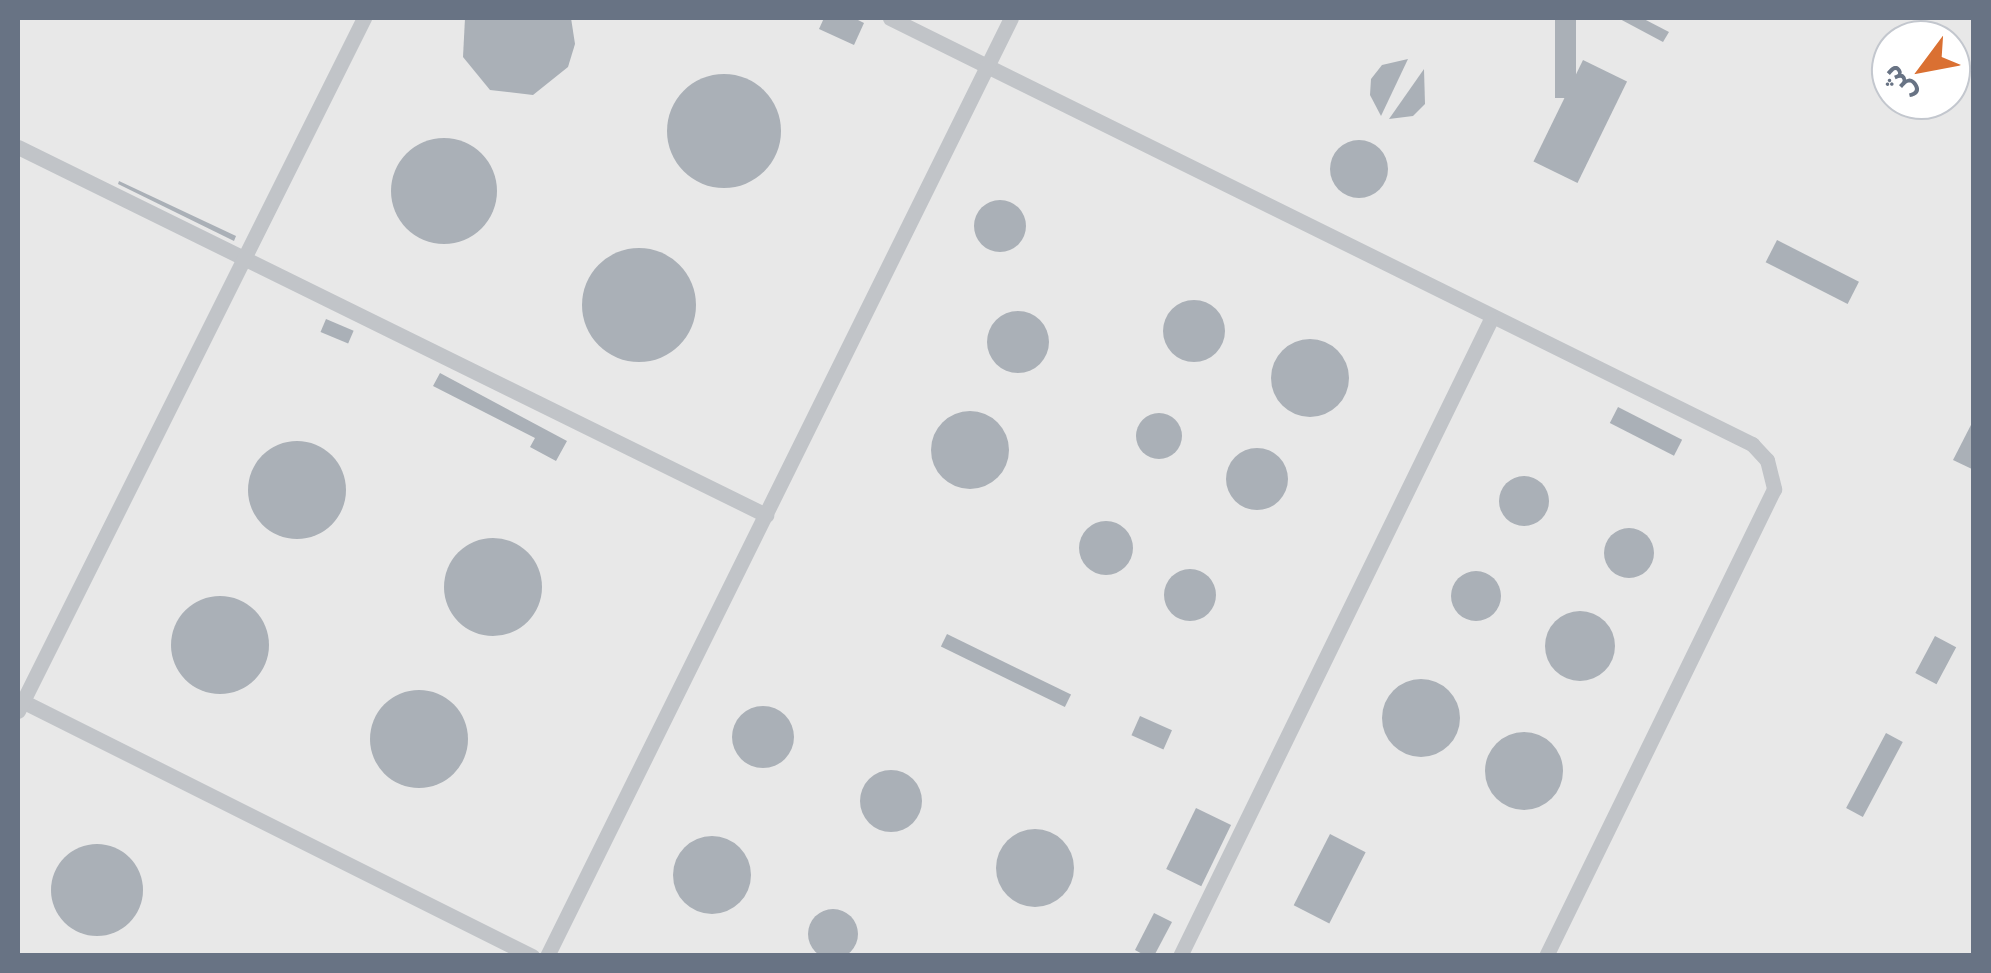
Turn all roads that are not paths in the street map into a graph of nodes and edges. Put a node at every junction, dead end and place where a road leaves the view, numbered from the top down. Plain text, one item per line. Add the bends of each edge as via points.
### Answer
1 (364, 18) edge
2 (890, 18) edge
3 (1011, 18) edge
4 (987, 66) junction
5 (18, 147) edge
6 (247, 260) junction
7 (1491, 318) junction
8 (766, 514) junction
9 (19, 704) edge
10 (532, 956) edge
11 (547, 956) edge
12 (1180, 956) edge
13 (1546, 956) edge

1 - 6 lane
2 - 4 lane
3 - 4 lane
4 - 7 lane
4 - 8 lane
5 - 6 lane
6 - 8 lane
6 - 9 lane
7 - 12 lane
7 - 13 lane via 1752,444 1767,460 1774,490
8 - 11 lane
9 - 10 lane

